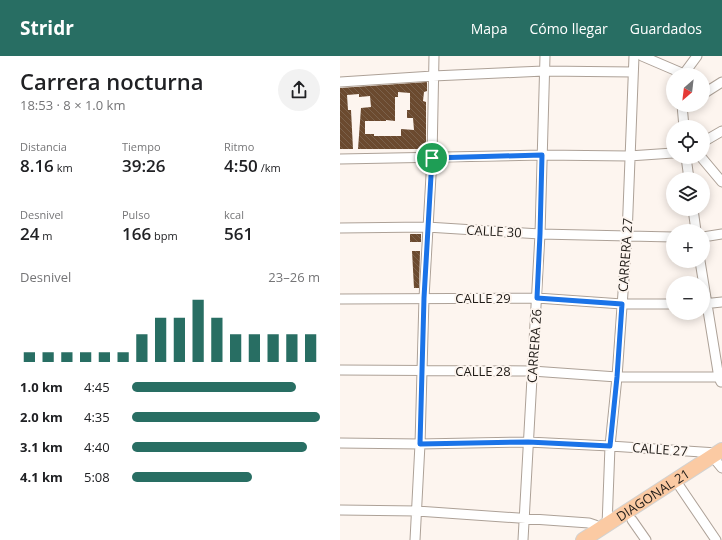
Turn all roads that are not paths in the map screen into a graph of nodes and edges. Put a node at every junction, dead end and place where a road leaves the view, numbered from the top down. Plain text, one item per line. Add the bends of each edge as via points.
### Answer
1 (434, 56) edge
2 (545, 56) edge
3 (634, 56) edge
4 (642, 56) edge
5 (697, 56) edge
6 (669, 68) edge
7 (688, 68) edge
8 (544, 71) junction
9 (633, 72) junction
10 (433, 76) junction
11 (340, 82) edge
12 (722, 82) edge
13 (710, 90) edge
14 (722, 131) edge
15 (710, 138) edge
16 (666, 153) edge
17 (542, 155) junction
18 (629, 156) junction
19 (432, 158) junction
20 (340, 159) edge
21 (707, 164) edge
22 (722, 180) edge
23 (340, 228) edge
24 (427, 228) junction
25 (540, 234) junction
26 (722, 234) edge
27 (627, 236) junction
28 (710, 236) edge
29 (666, 237) edge
30 (424, 298) junction
31 (537, 298) junction
32 (340, 299) edge
33 (722, 302) edge
34 (710, 303) edge
35 (622, 304) junction
36 (666, 304) edge
37 (708, 320) edge
38 (340, 370) edge
39 (422, 370) junction
40 (532, 371) junction
41 (617, 377) junction
42 (721, 379) edge
43 (340, 442) edge
44 (528, 442) junction
45 (420, 444) junction
46 (610, 446) junction
47 (720, 458) edge
48 (680, 487) junction
49 (340, 510) edge
50 (417, 511) junction
51 (524, 518) junction
52 (632, 520) junction
53 (602, 532) edge
54 (415, 540) edge
55 (523, 540) edge
56 (583, 540) edge
57 (646, 540) edge
58 (716, 540) edge

1 - 10 street
2 - 8 street, CARRERA 26
3 - 9 street, CARRERA 27
4 - 6 street
5 - 7 street
8 - 9 street
8 - 10 street
8 - 17 street, CARRERA 26
9 - 18 street, CARRERA 27
10 - 11 street
10 - 19 street
12 - 13 street
14 - 15 street
16 - 18 street
17 - 18 street
17 - 19 street
17 - 25 street, CARRERA 26
18 - 27 street, CARRERA 27
19 - 20 street
19 - 24 street
21 - 22 street
23 - 24 street, CALLE 30
24 - 25 street, CALLE 30
24 - 30 street
25 - 27 street, CALLE 30
25 - 31 street, CARRERA 26
26 - 28 street
27 - 29 street, CALLE 30
27 - 35 street, CARRERA 27
30 - 31 street, CALLE 29
30 - 32 street, CALLE 29
30 - 39 street
31 - 35 street, CALLE 29
31 - 40 street, CARRERA 26
33 - 34 street
35 - 36 street, CALLE 29
35 - 41 street, CARRERA 27
37 - 42 street
38 - 39 street, CALLE 28
39 - 40 street, CALLE 28
39 - 45 street
40 - 41 street, CALLE 28
40 - 44 street, CARRERA 26
41 - 42 street, CALLE 28
41 - 46 street, CARRERA 27
43 - 45 street, CALLE 27
44 - 45 street, CALLE 27
44 - 46 street, CALLE 27
44 - 51 street, CARRERA 26
45 - 50 street
46 - 47 street, CALLE 27
46 - 53 street, CARRERA 27
47 - 48 highway, DIAGONAL 21
47 - 53 highway, DIAGONAL 21
48 - 52 highway, DIAGONAL 21
48 - 58 street
49 - 50 street
50 - 51 street
50 - 54 street
51 - 53 street via 591,523
51 - 55 street, CARRERA 26
52 - 53 highway, DIAGONAL 21
52 - 57 street
53 - 56 highway, DIAGONAL 21

